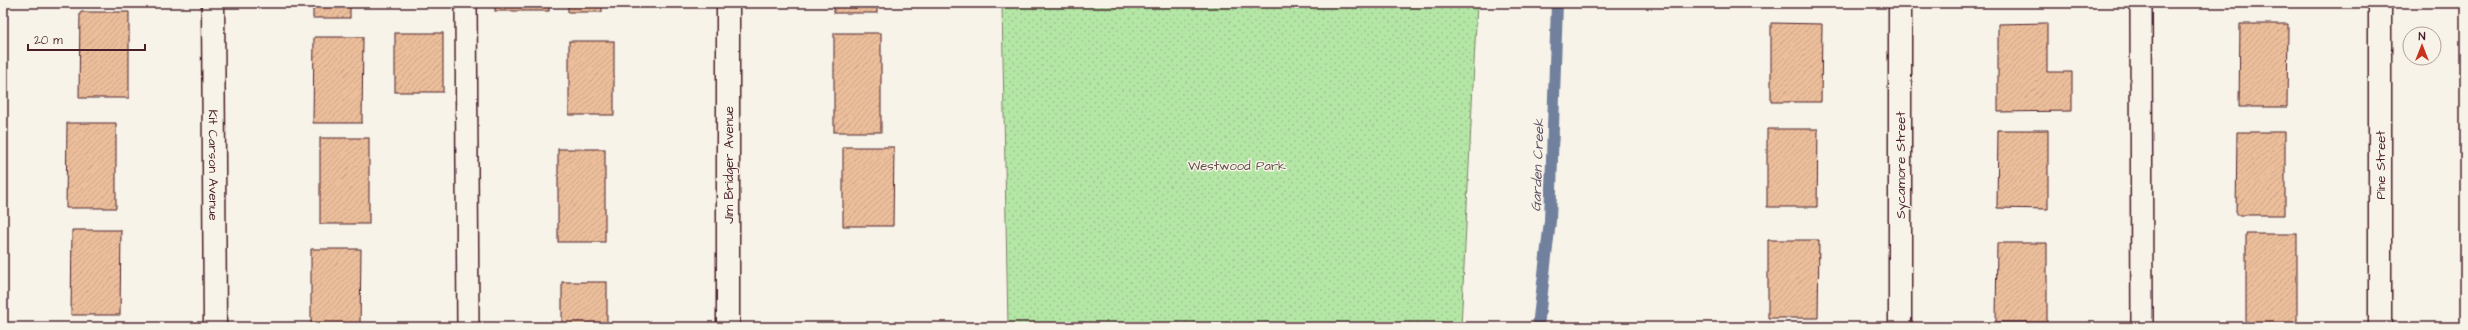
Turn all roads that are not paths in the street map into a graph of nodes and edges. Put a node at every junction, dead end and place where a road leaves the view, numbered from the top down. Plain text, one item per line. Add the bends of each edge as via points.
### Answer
1 (213, 3) edge
2 (466, 3) edge
3 (728, 3) edge
4 (1900, 3) edge
5 (2141, 3) edge
6 (2380, 3) edge
7 (215, 327) edge
8 (468, 327) edge
9 (728, 327) edge
10 (1900, 327) edge
11 (2142, 327) edge
12 (2380, 327) edge

1 - 7 street, Kit Carson Avenue
2 - 8 lane
3 - 9 street, Jim Bridger Avenue
4 - 10 street, Sycamore Street
5 - 11 lane
6 - 12 street, Pine Street

